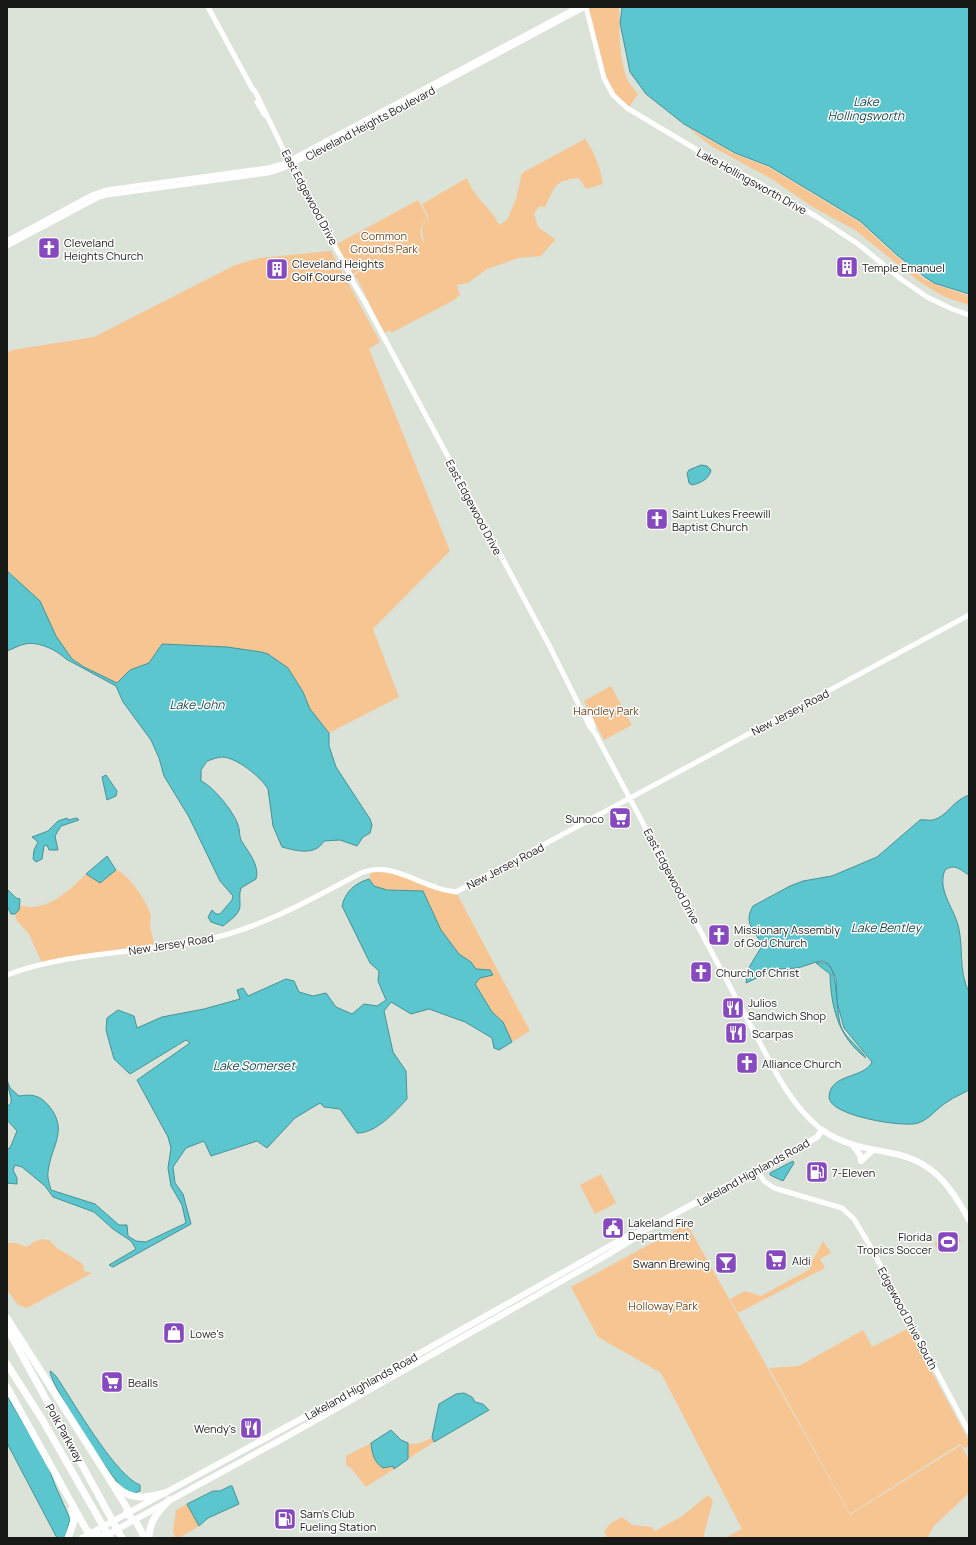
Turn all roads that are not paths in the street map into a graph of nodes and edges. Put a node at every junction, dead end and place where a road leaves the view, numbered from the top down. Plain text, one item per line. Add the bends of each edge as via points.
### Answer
1 (208, 7) edge
2 (578, 7) edge
3 (586, 7) edge
4 (515, 43) junction
5 (290, 162) junction
6 (7, 241) edge
7 (7, 246) edge
8 (969, 315) edge
9 (969, 615) edge
10 (630, 798) junction
11 (7, 976) edge
12 (822, 1130) junction
13 (852, 1146) junction
14 (872, 1150) junction
15 (757, 1170) junction
16 (969, 1220) edge
17 (638, 1233) junction
18 (7, 1318) edge
19 (7, 1328) edge
20 (429, 1348) junction
21 (7, 1364) edge
22 (394, 1368) junction
23 (405, 1370) junction
24 (7, 1387) edge
25 (969, 1432) edge
26 (110, 1480) junction
27 (165, 1493) junction
28 (70, 1499) junction
29 (169, 1500) junction
30 (127, 1514) junction
31 (133, 1520) junction
32 (98, 1536) edge
33 (68, 1538) edge
34 (82, 1538) edge
35 (122, 1538) edge
36 (145, 1538) edge
37 (149, 1538) edge

1 - 5 street, East Edgewood Drive via 261,102
2 - 4 street, Cleveland Heights Boulevard
3 - 4 street, Cleveland Heights Boulevard
3 - 8 street, Lake Hollingsworth Drive via 604,78 613,95 627,108 709,158 817,217 927,296
4 - 5 street, Cleveland Heights Boulevard
5 - 6 street, Cleveland Heights Boulevard via 275,167 98,192
5 - 7 street, Cleveland Heights Boulevard via 268,172 104,196
5 - 10 street, East Edgewood Drive via 353,279 366,298 365,302 584,711 594,725 593,729
9 - 10 street, New Jersey Road
10 - 11 street, New Jersey Road via 456,892 434,887 390,870 372,870 276,916 229,934 173,946 76,957
10 - 12 street, East Edgewood Drive via 786,1091 802,1113
12 - 13 main road, East Edgewood Drive
12 - 15 main road, Lakeland Highlands Road via 812,1140
13 - 14 main road, East Edgewood Drive
13 - 14 main road via 859,1153 861,1161
14 - 16 main road, East Edgewood Drive via 902,1155 933,1171 953,1191
15 - 17 main road, Lakeland Highlands Road
15 - 25 street, Edgewood Drive South via 764,1181 774,1188 842,1208 851,1215
17 - 20 main road, Lakeland Highlands Road via 631,1234
17 - 23 main road, Lakeland Highlands Road via 609,1254
18 - 26 highway
19 - 35 highway, Polk Parkway
20 - 22 main road, Lakeland Highlands Road
20 - 23 main road
21 - 32 highway, Polk Parkway via 98,1518
22 - 23 main road
22 - 27 main road, Lakeland Highlands Road
23 - 29 main road, Lakeland Highlands Road
24 - 28 highway
26 - 27 highway via 121,1491 136,1497
26 - 30 highway via 127,1508
27 - 30 main road, Lakeland Highlands Road
28 - 32 highway
28 - 33 highway via 74,1521
29 - 31 main road, Lakeland Highlands Road
29 - 37 highway via 154,1517
30 - 31 highway
30 - 32 main road, Lakeland Highlands Road
31 - 32 main road, Lakeland Highlands Road
31 - 36 highway
32 - 34 main road, Lakeland Highlands Road

